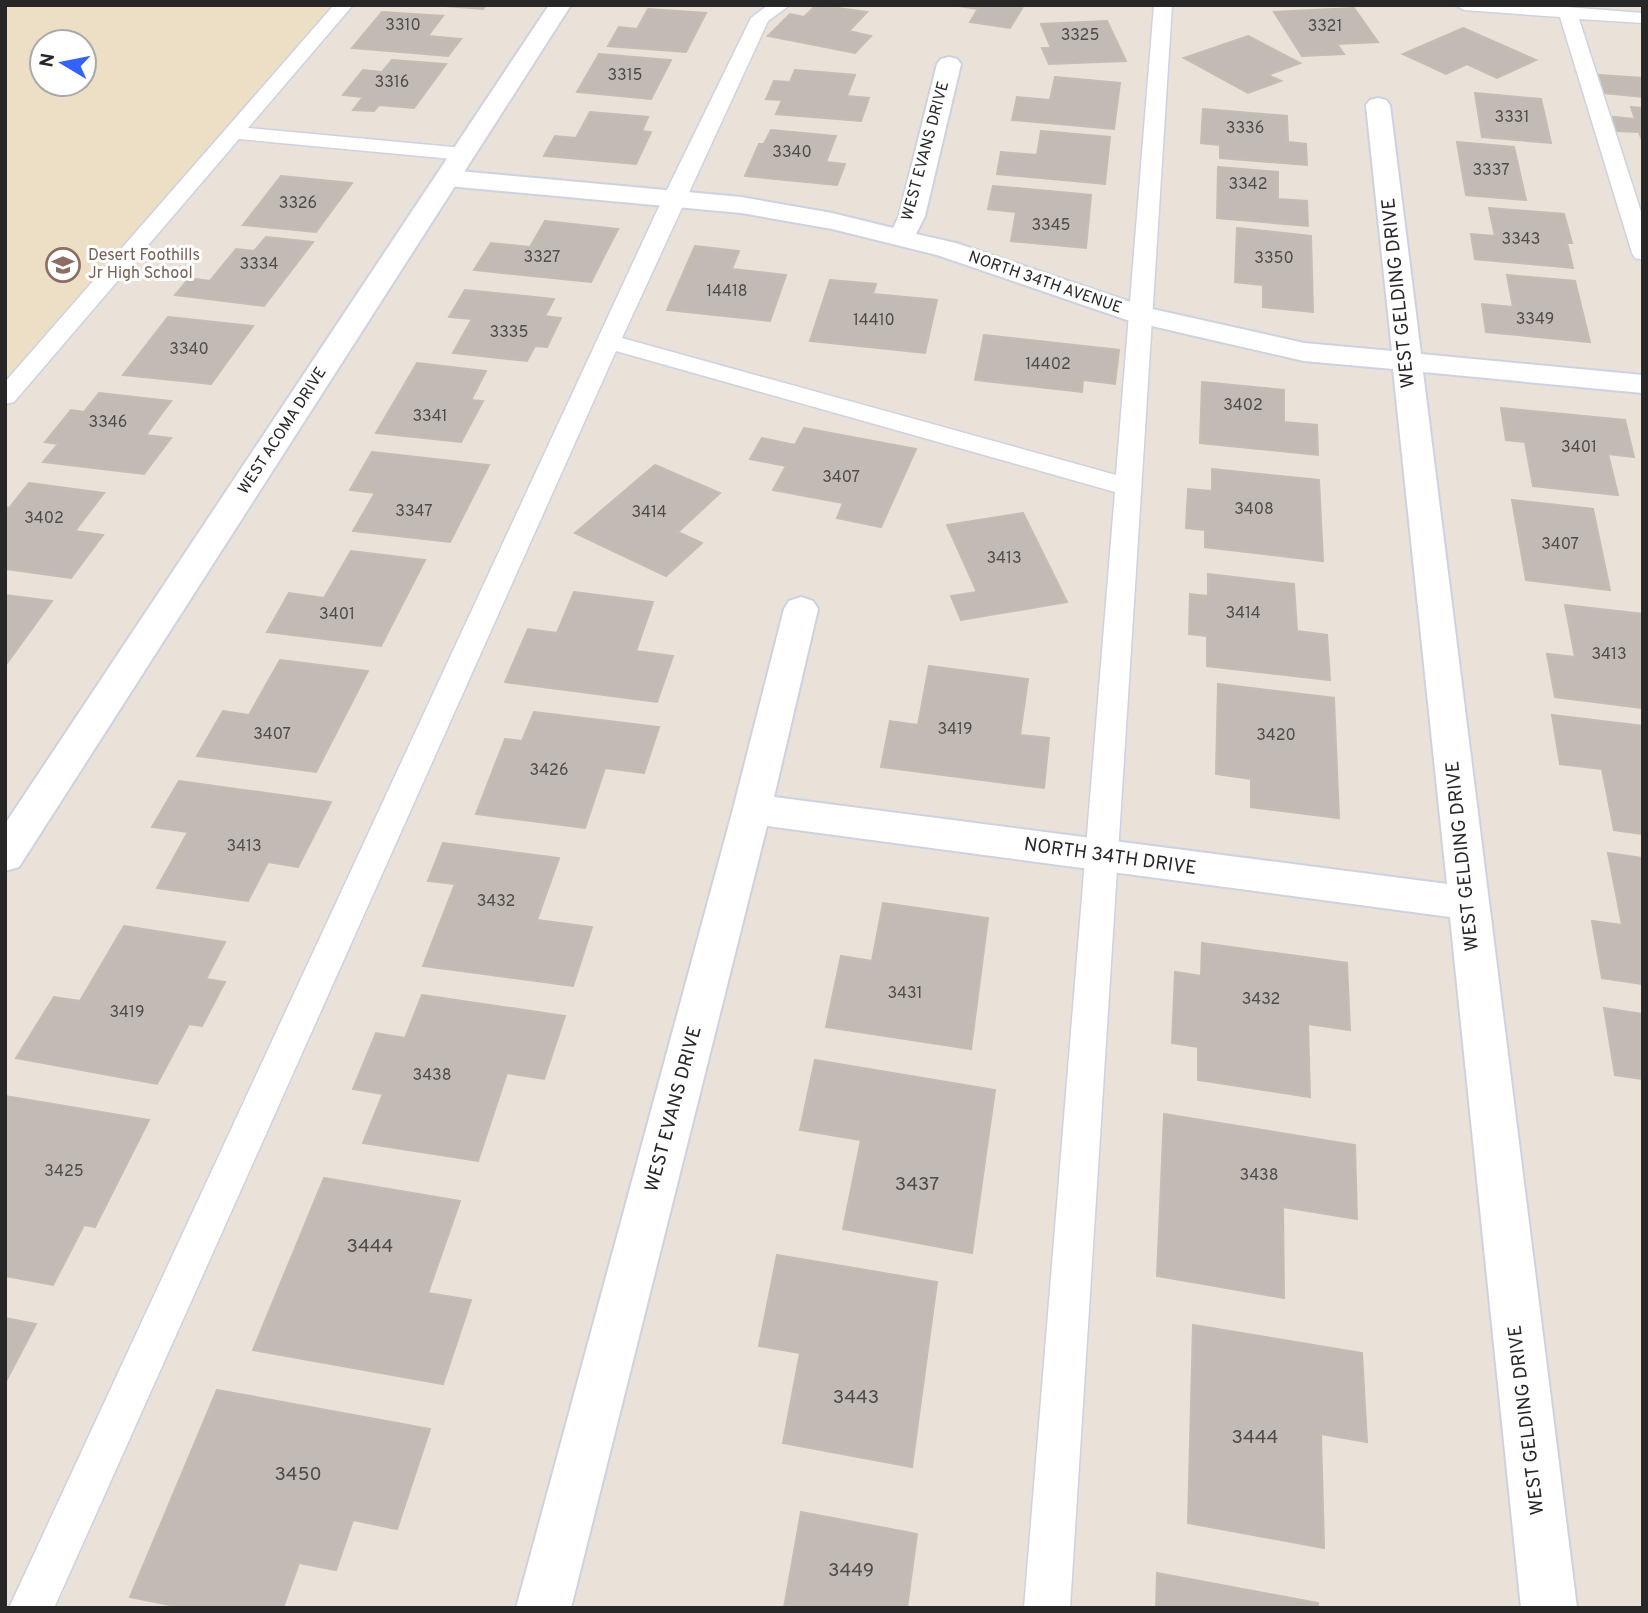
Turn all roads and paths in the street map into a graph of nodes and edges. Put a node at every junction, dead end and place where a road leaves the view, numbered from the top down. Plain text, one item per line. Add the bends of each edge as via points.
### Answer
1 (344, 5) edge
2 (561, 5) edge
3 (781, 5) edge
4 (1163, 5) edge
5 (1464, 5) edge
6 (1568, 13) junction
7 (1643, 18) edge
8 (949, 64) dead end
9 (1378, 104) dead end
10 (235, 133) junction
11 (455, 166) junction
12 (674, 198) junction
13 (901, 238) junction
14 (1643, 253) edge
15 (1140, 315) junction
16 (611, 342) junction
17 (1407, 361) junction
18 (1643, 384) edge
19 (5, 397) edge
20 (1128, 487) junction
21 (801, 609) dead end
22 (752, 809) junction
23 (5, 856) edge
24 (1102, 856) junction
25 (1468, 904) junction
26 (32, 1608) edge
27 (542, 1608) edge
28 (1047, 1608) edge
29 (1549, 1608) edge

1 - 10 lane
2 - 11 street, WEST ACOMA DRIVE
3 - 12 lane via 760,18
4 - 15 lane
5 - 6 lane
6 - 7 lane
6 - 14 lane
8 - 13 street, WEST EVANS DRIVE via 912,216
9 - 17 street, WEST GELDING DRIVE
10 - 11 lane
10 - 19 lane
11 - 12 street, NORTH 34TH AVENUE
11 - 23 street, WEST ACOMA DRIVE
12 - 13 street, NORTH 34TH AVENUE via 832,221
12 - 16 lane
13 - 15 street, NORTH 34TH AVENUE
15 - 17 street, NORTH 34TH AVENUE via 1304,352
15 - 20 lane
16 - 20 lane
16 - 26 lane
17 - 18 street, NORTH 34TH AVENUE
17 - 25 street, WEST GELDING DRIVE
20 - 24 lane
21 - 22 street, WEST EVANS DRIVE
22 - 24 street, NORTH 34TH DRIVE
22 - 27 street, WEST EVANS DRIVE
24 - 25 street, NORTH 34TH DRIVE
24 - 28 lane
25 - 29 street, WEST GELDING DRIVE

